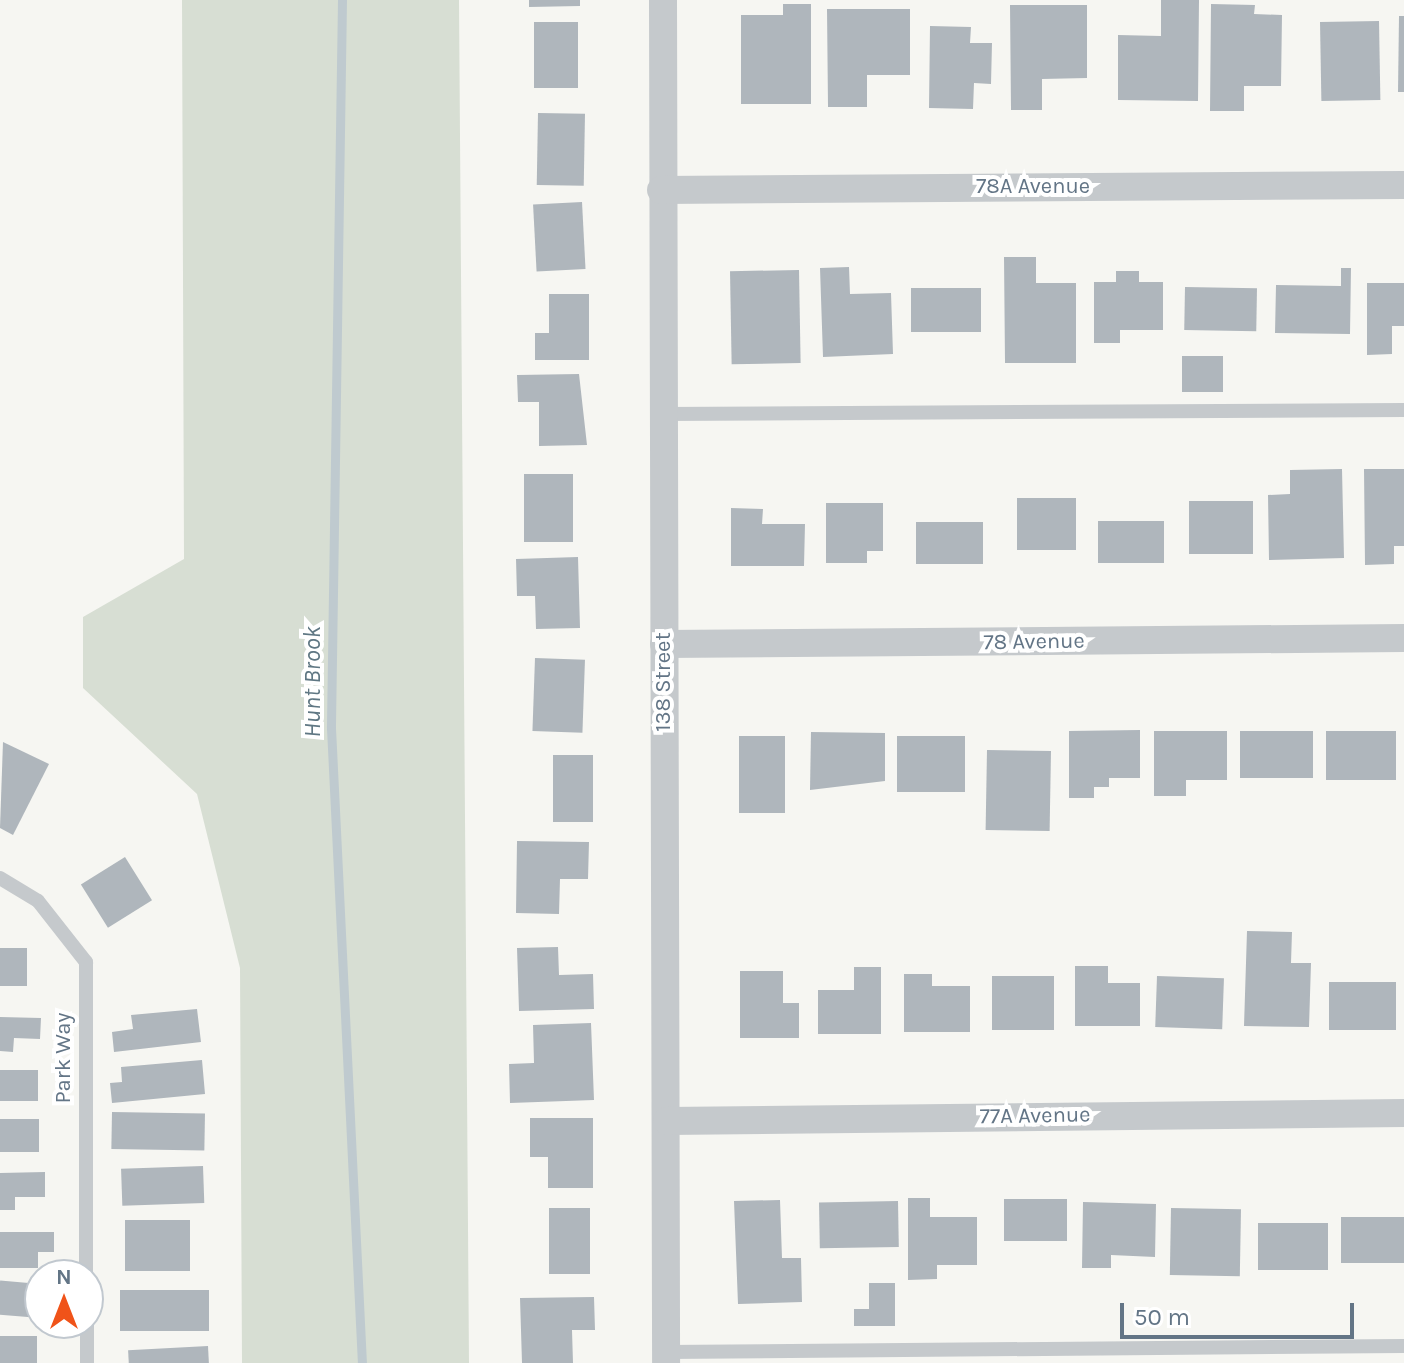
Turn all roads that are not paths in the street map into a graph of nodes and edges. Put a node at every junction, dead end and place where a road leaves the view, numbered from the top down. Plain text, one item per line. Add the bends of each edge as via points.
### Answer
1 (663, 0) edge
2 (1404, 185) edge
3 (661, 190) junction
4 (1404, 410) edge
5 (663, 414) junction
6 (1404, 638) edge
7 (664, 644) junction
8 (0, 878) edge
9 (1404, 1113) edge
10 (667, 1121) junction
11 (86, 1259) edge
12 (87, 1339) edge
13 (1404, 1346) edge
14 (666, 1357) edge
15 (87, 1363) edge

1 - 3 street, 138 Street
2 - 3 street, 78A Avenue
3 - 5 street, 138 Street
4 - 5 lane
5 - 7 street, 138 Street
6 - 7 street, 78 Avenue
7 - 10 street, 138 Street
8 - 11 lane, Park Way via 38,901 86,962
9 - 10 street, 77A Avenue
10 - 14 street, 138 Street
12 - 15 lane
13 - 14 lane

